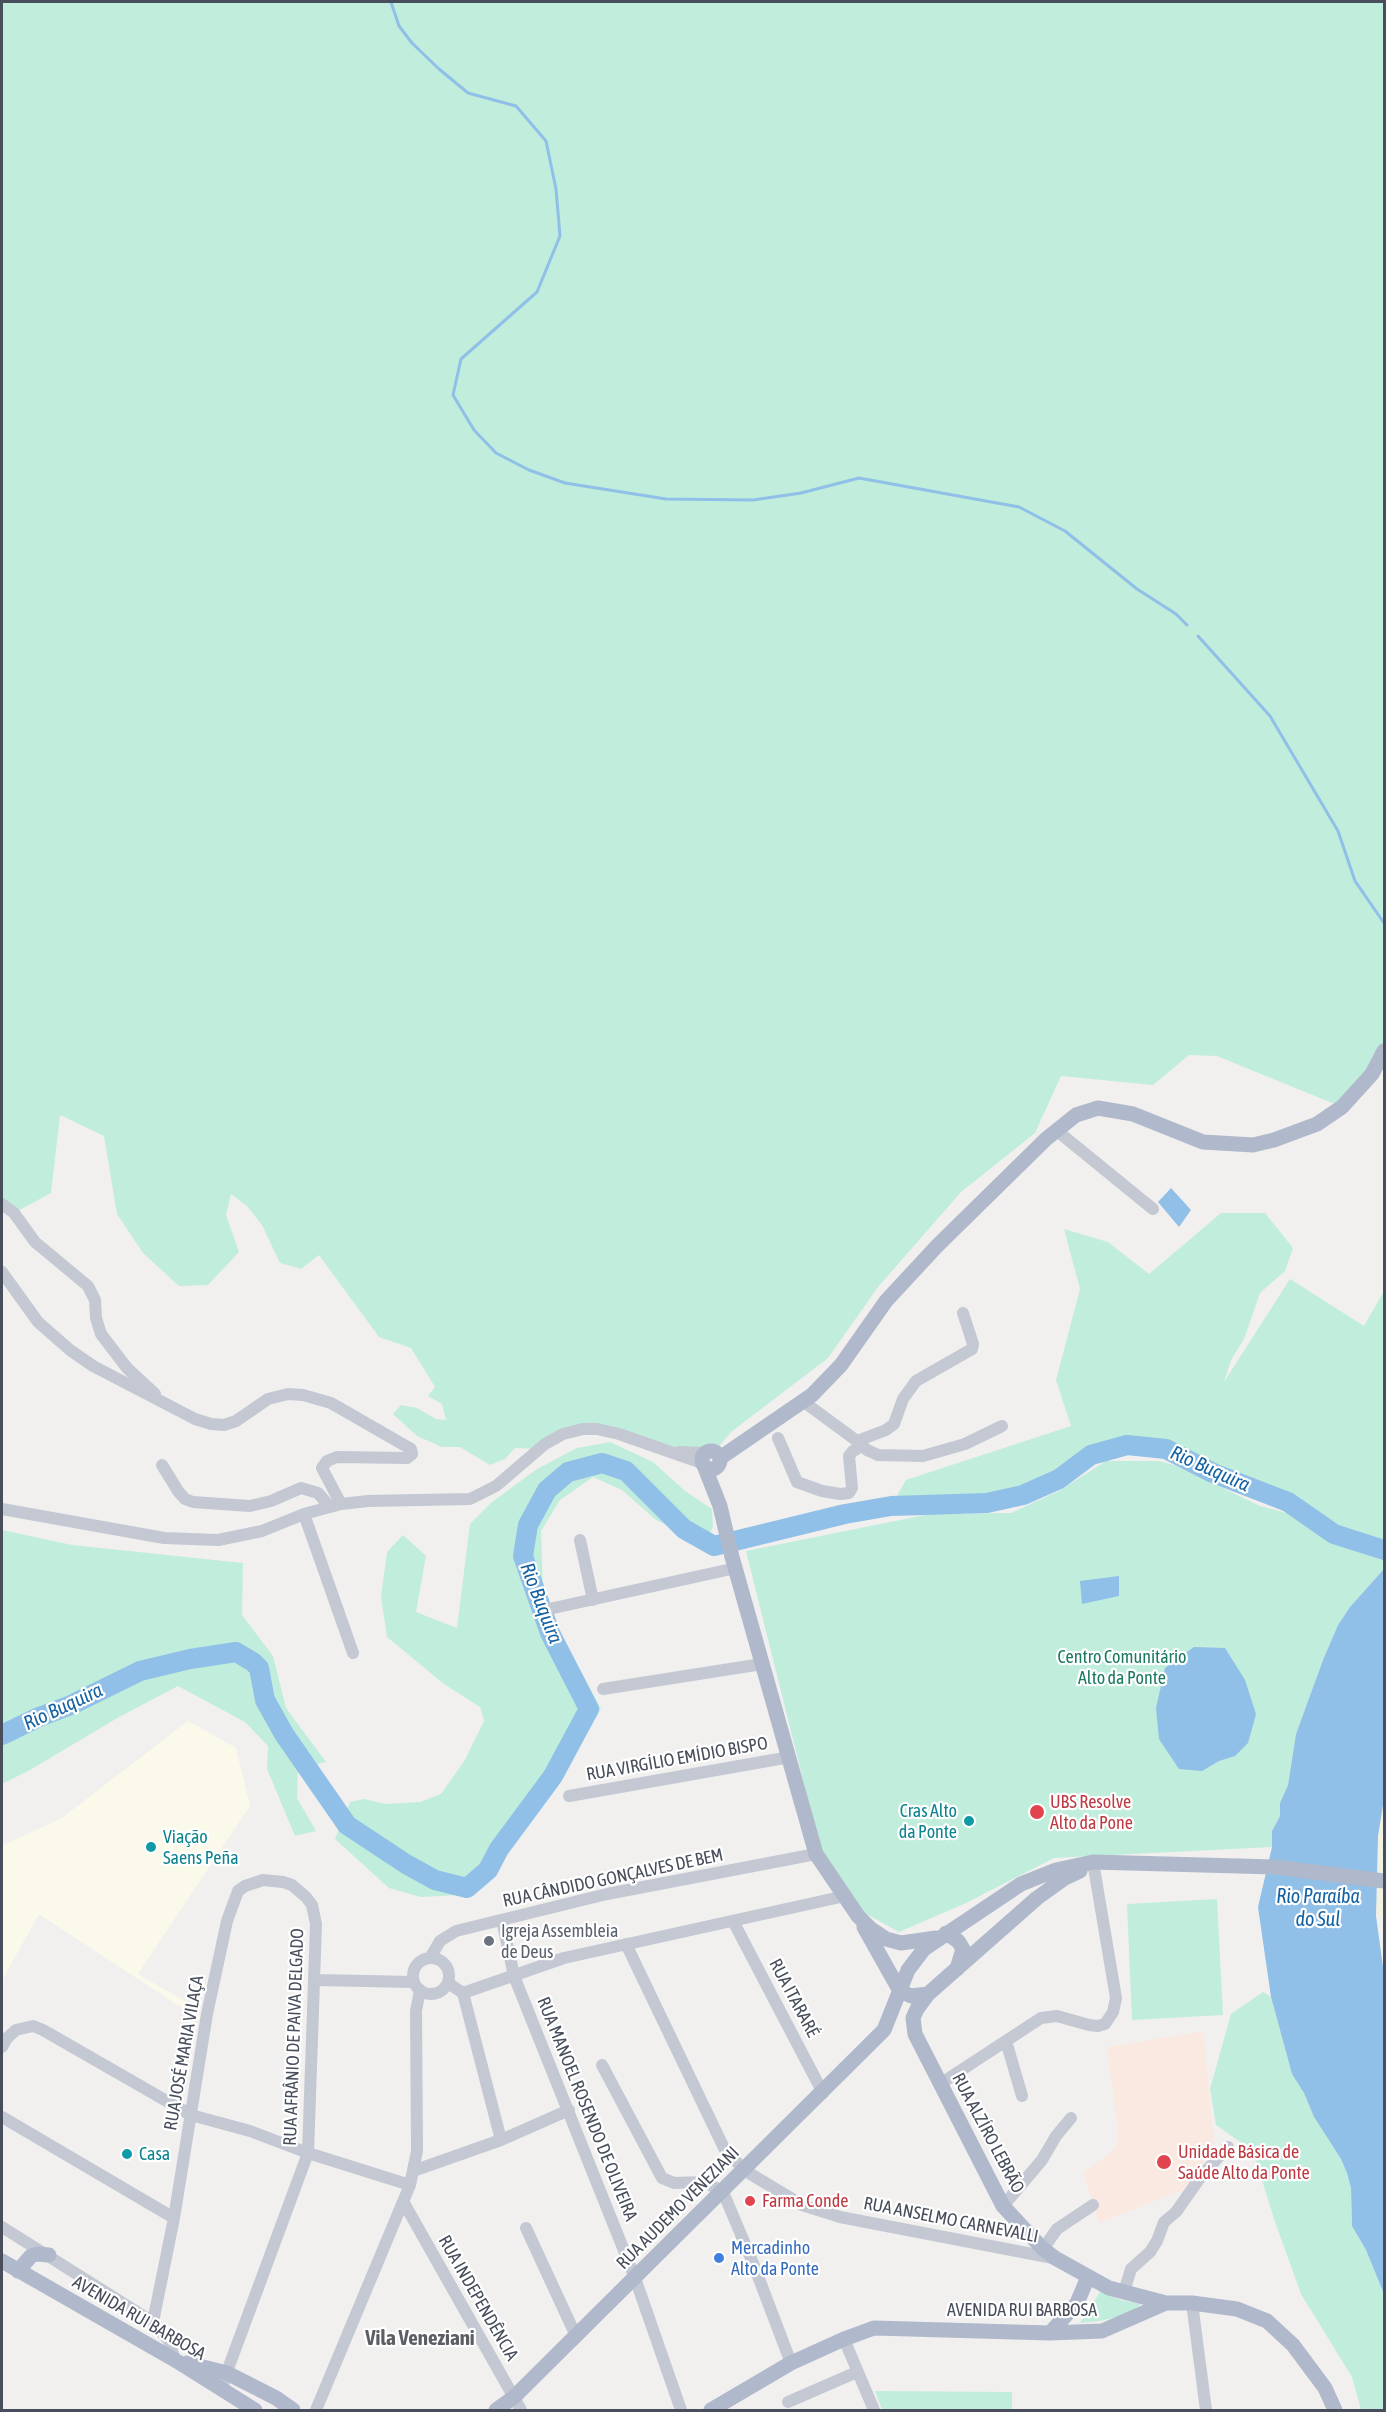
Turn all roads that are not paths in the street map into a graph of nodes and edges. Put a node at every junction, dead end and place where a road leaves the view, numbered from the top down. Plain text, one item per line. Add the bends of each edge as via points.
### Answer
1 (1384, 1051) edge
2 (1056, 1130) junction
3 (2, 1204) edge
4 (1153, 1209) dead end
5 (2, 1272) edge
6 (963, 1314) dead end
7 (804, 1402) junction
8 (163, 1404) junction
9 (1002, 1426) dead end
10 (778, 1438) dead end
11 (860, 1443) junction
12 (710, 1460) junction
13 (162, 1465) dead end
14 (336, 1506) junction
15 (2, 1509) edge
16 (304, 1514) junction
17 (580, 1540) dead end
18 (734, 1563) junction
19 (593, 1600) junction
20 (549, 1609) dead end
21 (353, 1653) dead end
22 (762, 1664) junction
23 (603, 1689) dead end
24 (790, 1757) junction
25 (569, 1796) dead end
26 (816, 1854) junction
27 (1095, 1864) junction
28 (263, 1880) joint
29 (1384, 1881) edge
30 (845, 1896) junction
31 (858, 1916) junction
32 (502, 1920) junction
33 (733, 1921) junction
34 (943, 1935) junction
35 (626, 1944) junction
36 (430, 1958) junction
37 (957, 1970) junction
38 (514, 1976) junction
39 (316, 1980) junction
40 (448, 1983) junction
41 (417, 1986) junction
42 (900, 1991) junction
43 (463, 1993) junction
44 (928, 1994) junction
45 (884, 2030) junction
46 (915, 2034) junction
47 (1006, 2041) junction
48 (2, 2047) edge
49 (602, 2065) dead end
50 (940, 2084) junction
51 (823, 2093) junction
52 (1022, 2096) dead end
53 (569, 2110) junction
54 (191, 2115) junction
55 (2, 2116) edge
56 (1071, 2118) dead end
57 (501, 2140) junction
58 (1228, 2148) dead end
59 (308, 2153) junction
60 (744, 2170) junction
61 (413, 2171) junction
62 (410, 2185) junction
63 (723, 2192) junction
64 (404, 2203) junction
65 (1003, 2205) junction
66 (1093, 2205) dead end
67 (174, 2218) junction
68 (2, 2227) edge
69 (526, 2228) dead end
70 (1049, 2254) junction
71 (49, 2255) junction
72 (2, 2261) edge
73 (18, 2271) junction
74 (1088, 2277) junction
75 (635, 2278) junction
76 (1124, 2292) junction
77 (1166, 2303) junction
78 (1192, 2303) junction
79 (153, 2322) junction
80 (1050, 2332) junction
81 (576, 2336) junction
82 (844, 2339) junction
83 (176, 2360) junction
84 (791, 2363) junction
85 (857, 2372) junction
86 (227, 2373) junction
87 (224, 2392) junction
88 (788, 2402) dead end
89 (518, 2404) edge
90 (255, 2410) edge
91 (293, 2410) edge
92 (316, 2410) edge
93 (496, 2410) edge
94 (681, 2410) edge
95 (711, 2410) edge
96 (874, 2410) edge
97 (1206, 2410) edge
98 (1335, 2410) edge

1 - 2 main road via 1372,1074 1342,1107 1317,1124 1274,1140 1252,1145 1203,1142 1141,1116 1098,1108 1076,1114
2 - 4 street
2 - 7 main road via 886,1301 841,1365
3 - 8 street via 14,1213 35,1242 88,1286 95,1300 101,1334 118,1358
5 - 8 street via 38,1322 70,1350
6 - 11 street via 973,1344 971,1351 916,1381 890,1428
7 - 11 street
7 - 12 main road
8 - 14 street via 203,1422 224,1425 268,1399 303,1395 331,1403 411,1449 407,1458 336,1457 327,1461 322,1468
9 - 11 street via 965,1444 922,1456 878,1455
10 - 11 street via 797,1482 840,1494 849,1493 852,1488 849,1456
12 - 14 street via 668,1452 609,1431 583,1429 545,1444 496,1485 470,1500 368,1501
12 - 18 main road
13 - 14 street via 178,1491 193,1502 250,1506 301,1488 318,1493
14 - 16 street
15 - 16 street via 196,1541 262,1531
16 - 21 street
17 - 19 street
18 - 19 street
18 - 22 main road
19 - 20 street
22 - 23 street
22 - 24 main road
24 - 25 street, RUA VIRGÍLIO EMÍDIO BISPO
24 - 26 main road
26 - 30 main road
26 - 32 street, RUA CÂNDIDO GONÇALVES DE BEM via 607,1894
27 - 29 main road, RUA AUDEMO VENEZIANI via 1275,1867
27 - 34 main road, RUA AUDEMO VENEZIANI via 1056,1870 1021,1884
27 - 37 main road, RUA AUDEMO VENEZIANI via 1065,1878 1037,1898
27 - 47 street via 1116,1998 1113,2012 1105,2024 1098,2026 1057,2016 1041,2018
28 - 39 street, RUA AFRÂNIO DE PAIVA DELGADO via 292,1886 312,1905
28 - 54 street, RUA JOSÉ MARIA VILAÇA via 238,1892 227,1921
30 - 31 main road
30 - 33 street
31 - 34 main road via 886,1939 901,1943
31 - 42 main road
32 - 36 street, RUA CÂNDIDO GONÇALVES DE BEM via 456,1931 440,1941
32 - 38 street, RUA MANOEL ROSENDO DE OLIVEIRA
33 - 35 street
33 - 51 street, RUA ITARARÉ
34 - 37 main road via 958,1941 963,1949
34 - 42 main road, RUA AUDEMO VENEZIANI via 916,1958
35 - 38 street via 564,1958
35 - 60 street, RUA ANSELMO CARNEVALLI via 724,2148
36 - 40 street via 446,1966
36 - 41 street via 416,1966
37 - 44 main road, RUA AUDEMO VENEZIANI
38 - 43 street
38 - 53 street, RUA MANOEL ROSENDO DE OLIVEIRA
39 - 41 street
39 - 59 street, RUA AFRÂNIO DE PAIVA DELGADO
40 - 41 street via 436,1994 425,1993
40 - 43 street
41 - 61 street via 417,2151
42 - 44 main road via 911,1996
42 - 45 main road, RUA AUDEMO VENEZIANI
43 - 57 street
44 - 46 main road, RUA AUDEMO VENEZIANI via 913,2018
45 - 46 main road via 901,2026
45 - 51 main road, RUA AUDEMO VENEZIANI
46 - 50 main road, RUA ALZÍRO LEBRÃO
47 - 50 street
47 - 52 street
48 - 54 street via 16,2030 33,2026
49 - 63 street via 662,2178 674,2183 705,2182
50 - 65 main road, RUA ALZÍRO LEBRÃO
51 - 60 main road, RUA AUDEMO VENEZIANI
53 - 57 street
53 - 75 street, RUA MANOEL ROSENDO DE OLIVEIRA
54 - 59 street via 250,2131
54 - 67 street, RUA JOSÉ MARIA VILAÇA
55 - 67 street
56 - 65 street via 1042,2160
57 - 61 street
58 - 76 street via 1164,2222 1150,2252 1131,2269
59 - 62 street
59 - 86 street, RUA AFRÂNIO DE PAIVA DELGADO
60 - 63 main road, RUA AUDEMO VENEZIANI
60 - 70 street, RUA ANSELMO CARNEVALLI via 802,2205 840,2217
61 - 62 street
62 - 64 street
63 - 75 main road, RUA AUDEMO VENEZIANI
63 - 84 street
64 - 89 street, RUA INDEPENDÊNCIA
64 - 92 street
65 - 70 main road, RUA ALZÍRO LEBRÃO
66 - 70 street, RUA ANSELMO CARNEVALLI via 1057,2229
67 - 79 street, RUA JOSÉ MARIA VILAÇA
68 - 71 street
69 - 81 street
70 - 74 main road, RUA ALZÍRO LEBRÃO
71 - 73 main road via 32,2256
71 - 79 street
72 - 73 main road, AVENIDA RUI BARBOSA
73 - 83 main road, AVENIDA RUI BARBOSA
74 - 76 main road, RUA ALZÍRO LEBRÃO
74 - 80 main road via 1077,2303
75 - 81 main road, RUA AUDEMO VENEZIANI
75 - 94 street, RUA MANOEL ROSENDO DE OLIVEIRA
76 - 77 main road, RUA ALZÍRO LEBRÃO
77 - 78 main road, AVENIDA RUI BARBOSA
77 - 80 main road, AVENIDA RUI BARBOSA via 1102,2331
78 - 97 street
78 - 98 main road, AVENIDA RUI BARBOSA via 1237,2309 1267,2321 1293,2345
79 - 83 street via 169,2341
80 - 82 main road, AVENIDA RUI BARBOSA via 874,2328
81 - 89 main road, RUA AUDEMO VENEZIANI
82 - 84 main road, AVENIDA RUI BARBOSA
82 - 85 street
83 - 86 main road
83 - 87 main road, AVENIDA RUI BARBOSA
84 - 95 main road, AVENIDA RUI BARBOSA
85 - 88 street
85 - 96 street
86 - 87 street, RUA AFRÂNIO DE PAIVA DELGADO
86 - 91 main road
87 - 90 main road, AVENIDA RUI BARBOSA
89 - 93 main road, RUA AUDEMO VENEZIANI

